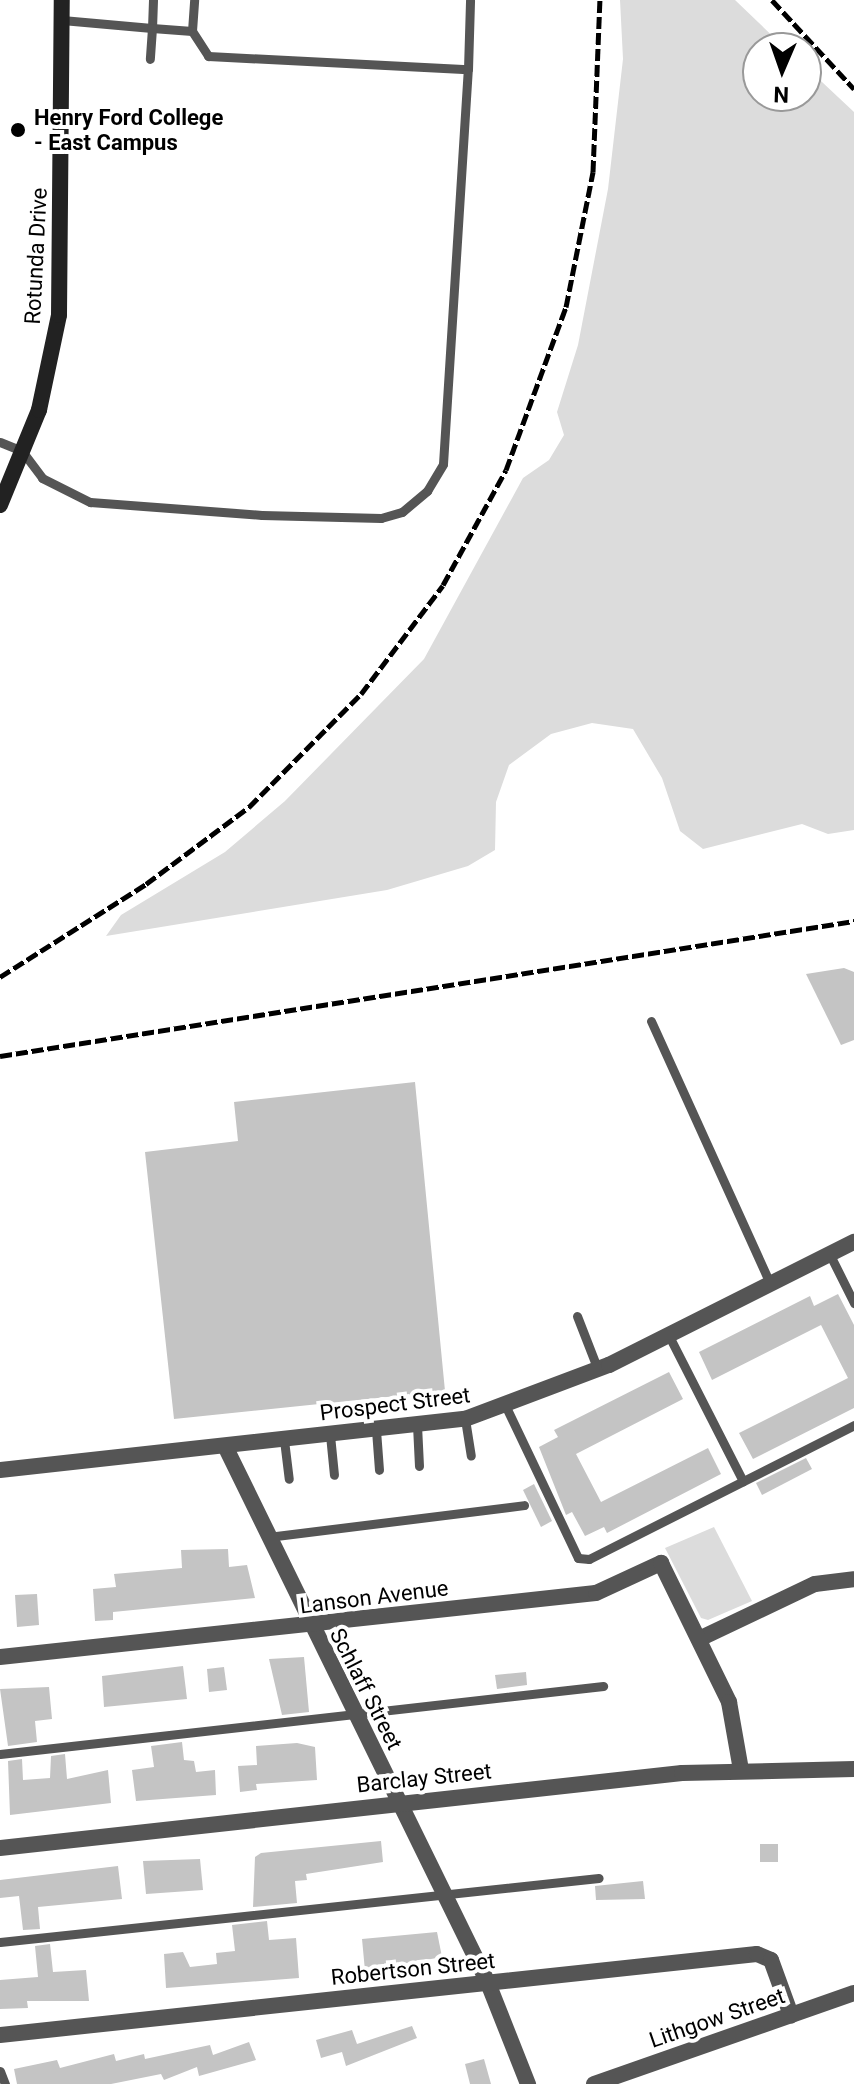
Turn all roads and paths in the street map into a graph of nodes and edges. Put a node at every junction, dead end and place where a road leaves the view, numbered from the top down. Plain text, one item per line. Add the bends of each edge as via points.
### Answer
1 (62, 0) edge
2 (153, 0) edge
3 (194, 0) edge
4 (470, 0) edge
5 (62, 20) junction
6 (152, 28) junction
7 (192, 31) junction
8 (150, 59) dead end
9 (468, 69) junction
10 (0, 442) edge
11 (22, 451) junction
12 (0, 505) edge
13 (651, 1021) dead end
14 (854, 1242) edge
15 (830, 1255) junction
16 (771, 1285) junction
17 (854, 1303) edge
18 (577, 1316) dead end
19 (669, 1336) junction
20 (598, 1370) junction
21 (506, 1407) junction
22 (465, 1419) junction
23 (417, 1425) junction
24 (854, 1425) edge
25 (376, 1430) junction
26 (330, 1435) junction
27 (284, 1440) junction
28 (225, 1446) junction
29 (471, 1456) dead end
30 (419, 1466) dead end
31 (0, 1470) edge
32 (379, 1470) dead end
33 (334, 1475) dead end
34 (289, 1479) dead end
35 (743, 1481) junction
36 (524, 1505) dead end
37 (265, 1537) junction
38 (854, 1579) edge
39 (310, 1627) junction
40 (699, 1639) junction
41 (0, 1657) edge
42 (603, 1686) dead end
43 (355, 1715) junction
44 (0, 1754) edge
45 (854, 1769) edge
46 (741, 1770) junction
47 (400, 1803) junction
48 (0, 1848) edge
49 (599, 1878) dead end
50 (444, 1894) junction
51 (0, 1942) edge
52 (488, 1983) junction
53 (854, 1993) edge
54 (791, 2015) junction
55 (0, 2035) edge
56 (0, 2071) edge
57 (5, 2084) edge
58 (528, 2084) edge
59 (594, 2084) edge

1 - 5 main road, Rotunda Drive
2 - 6 lane
3 - 7 lane
4 - 9 lane
5 - 6 lane
5 - 11 main road, Rotunda Drive via 59,315 39,410
6 - 7 lane
6 - 8 lane
7 - 9 lane via 208,56
9 - 11 lane via 443,464 427,491 402,512 381,518 131,508 67,493 42,478
10 - 11 lane
11 - 12 main road, Rotunda Drive
13 - 16 lane
14 - 15 street, Prospect Street
15 - 16 street, Prospect Street
15 - 17 lane
16 - 19 street, Prospect Street
18 - 20 lane
19 - 20 street, Prospect Street
19 - 35 lane
20 - 21 street, Prospect Street
21 - 22 street, Prospect Street
21 - 35 lane via 578,1558 589,1559
22 - 23 street, Prospect Street
22 - 29 lane
23 - 25 street, Prospect Street
23 - 30 lane
24 - 35 lane
25 - 26 street, Prospect Street
25 - 32 lane
26 - 27 street, Prospect Street
26 - 33 lane
27 - 28 street, Prospect Street
27 - 34 lane
28 - 31 street, Prospect Street
28 - 37 street, Schlaff Street
36 - 37 lane
37 - 39 street, Schlaff Street
38 - 40 street via 815,1584
39 - 40 street, Lanson Avenue via 596,1593 661,1563
39 - 41 street, Lanson Avenue
39 - 43 street, Schlaff Street
40 - 46 street, Lanson Avenue via 737,1722
42 - 43 lane
43 - 44 lane
43 - 47 street, Schlaff Street
45 - 46 street, Barclay Street
46 - 47 street, Barclay Street
47 - 48 street, Barclay Street
47 - 50 street, Schlaff Street
49 - 50 lane
50 - 51 lane
50 - 52 street, Schlaff Street
52 - 54 street, Robertson Street via 762,1954 773,1965
52 - 55 street, Robertson Street
52 - 58 street, Schlaff Street
53 - 54 street, Lithgow Street
54 - 59 street, Lithgow Street
56 - 57 lane

